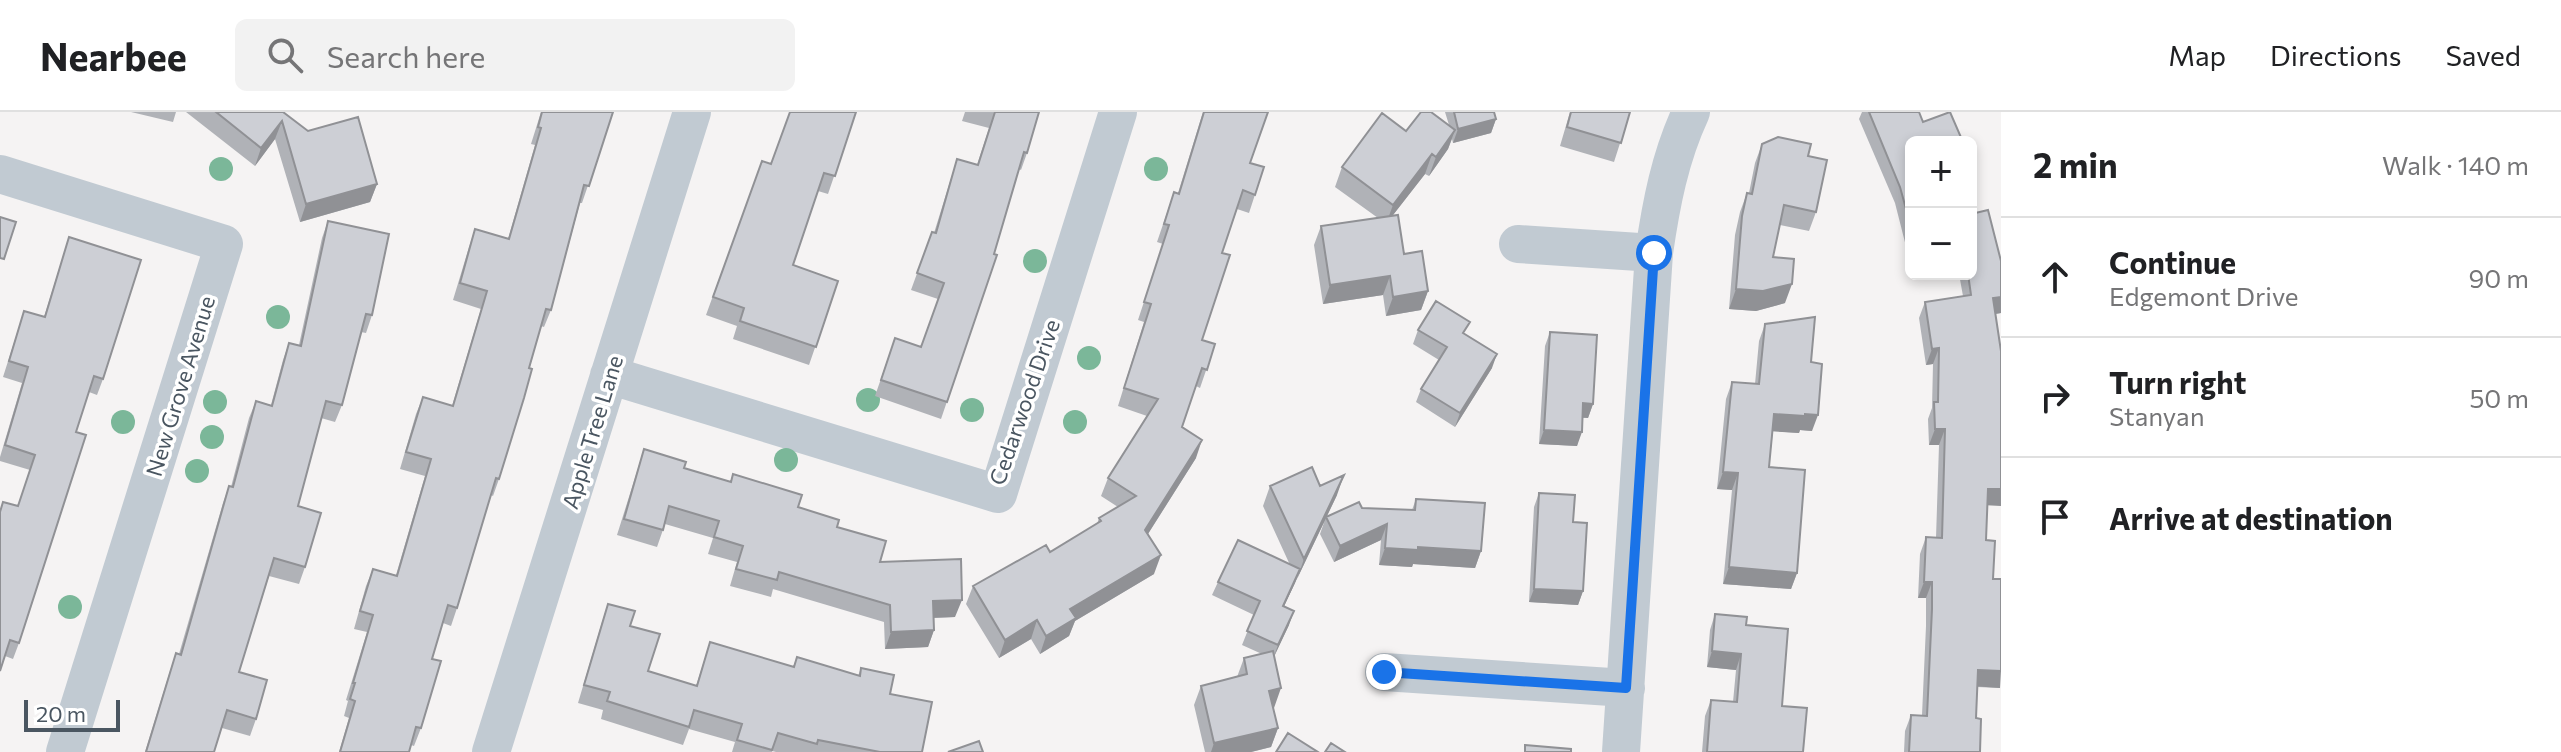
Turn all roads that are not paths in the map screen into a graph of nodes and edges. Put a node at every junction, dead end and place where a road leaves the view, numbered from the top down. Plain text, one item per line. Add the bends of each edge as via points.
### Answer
1 (692, 112) edge
2 (1118, 112) edge
3 (1691, 112) edge
4 (0, 174) edge
5 (1518, 244) dead end
6 (1654, 253) junction
7 (609, 375) junction
8 (1384, 672) dead end
9 (1626, 688) junction
10 (65, 752) edge
11 (491, 752) edge
12 (1621, 752) edge

1 - 7 street, Apple Tree Lane
2 - 7 street, Cedarwood Drive via 998,494
3 - 6 street via 1663,192
4 - 10 street, New Grove Avenue via 224,244
5 - 6 street
6 - 9 street
7 - 11 street, Apple Tree Lane
8 - 9 street
9 - 12 street

